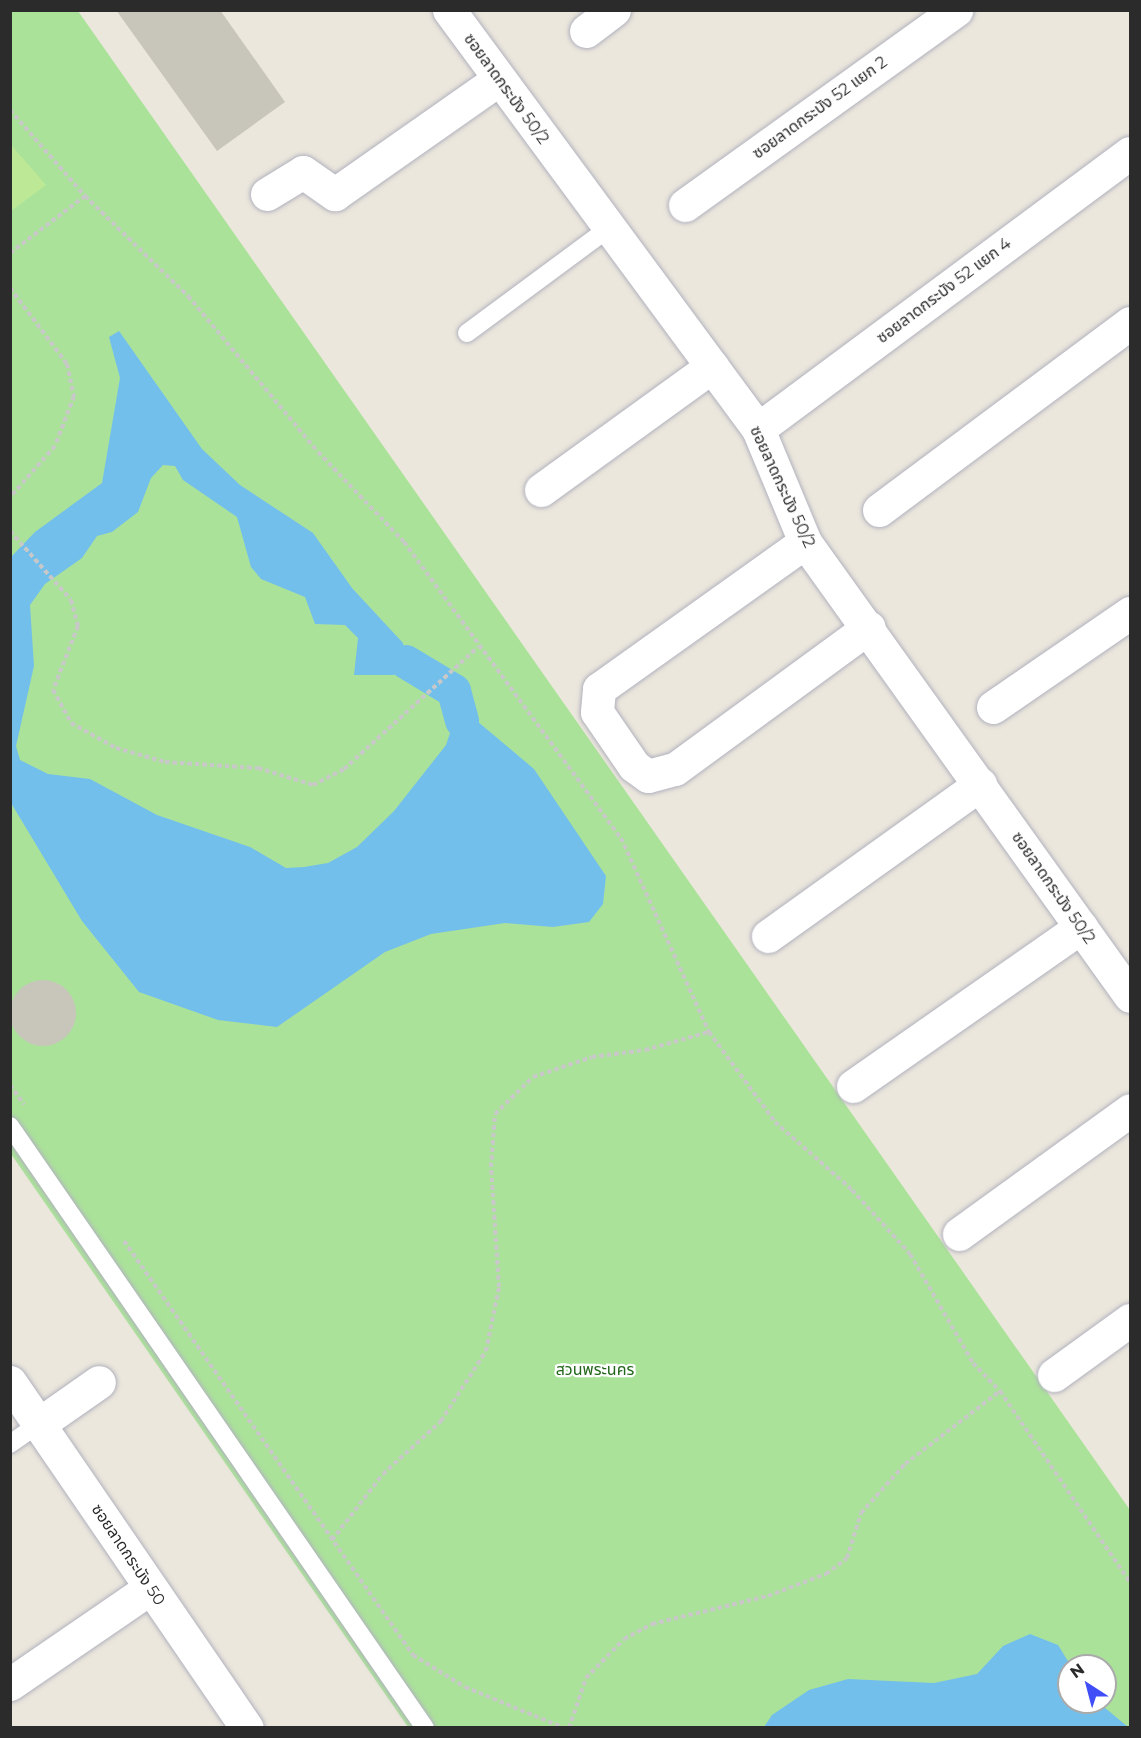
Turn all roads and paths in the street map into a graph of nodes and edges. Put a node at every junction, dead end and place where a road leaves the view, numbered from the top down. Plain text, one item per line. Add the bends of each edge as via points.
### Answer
1 (449, 10) edge
2 (614, 10) edge
3 (956, 10) edge
4 (586, 31) dead end
5 (498, 80) junction
6 (10, 110) edge
7 (1131, 153) edge
8 (267, 194) dead end
9 (85, 196) junction
10 (685, 205) dead end
11 (609, 228) junction
12 (10, 253) edge
13 (10, 288) edge
14 (1131, 323) edge
15 (467, 333) dead end
16 (711, 366) junction
17 (759, 429) junction
18 (541, 490) dead end
19 (10, 497) edge
20 (879, 510) dead end
21 (10, 531) edge
22 (805, 542) junction
23 (1131, 613) edge
24 (868, 627) junction
25 (478, 647) junction
26 (993, 707) dead end
27 (980, 784) junction
28 (1081, 927) junction
29 (768, 936) dead end
30 (1131, 996) edge
31 (709, 1032) junction
32 (10, 1085) edge
33 (853, 1086) dead end
34 (1131, 1110) edge
35 (31, 1114) dead end
36 (10, 1126) edge
37 (959, 1234) dead end
38 (121, 1237) dead end
39 (1131, 1320) edge
40 (1054, 1375) dead end
41 (10, 1382) edge
42 (99, 1382) dead end
43 (1000, 1391) junction
44 (39, 1424) junction
45 (10, 1444) edge
46 (334, 1539) junction
47 (1131, 1582) edge
48 (150, 1588) junction
49 (10, 1684) edge
50 (247, 1728) edge
51 (425, 1728) edge
52 (564, 1728) edge
53 (569, 1728) edge

1 - 5 street, ซอยลาดกระบัง 50/2
2 - 4 street
3 - 10 street, ซอยลาดกระบัง 52 แยก 2
5 - 8 street via 335,194 303,172
5 - 11 street, ซอยลาดกระบัง 50/2
6 - 9 path
7 - 17 street, ซอยลาดกระบัง 52 แยก 4
9 - 12 path
9 - 25 path via 188,296 318,452 404,542
11 - 15 lane
11 - 16 street, ซอยลาดกระบัง 50/2
13 - 19 path via 67,364 74,396 55,446
14 - 20 street
16 - 17 street, ซอยลาดกระบัง 50/2
16 - 18 street
17 - 22 street, ซอยลาดกระบัง 50/2
21 - 25 path via 71,600 78,626 53,690 71,723 116,748 165,762 258,768 313,785 344,769
22 - 24 street, ซอยลาดกระบัง 50/2
22 - 24 street via 599,689 597,712 634,766 648,776 675,770
23 - 26 street
24 - 27 street, ซอยลาดกระบัง 50/2
25 - 31 path via 589,788 621,838
27 - 28 street, ซอยลาดกระบัง 50/2
27 - 29 street
28 - 30 street, ซอยลาดกระบัง 50/2
28 - 33 street
31 - 43 path via 775,1122 852,1190 910,1254 973,1363
31 - 46 path via 645,1050 592,1057 533,1077 495,1114 491,1167 499,1287 486,1351 441,1421 383,1474
32 - 35 path
34 - 37 street
36 - 51 lane
38 - 46 path
39 - 40 street
41 - 44 street, ซอยลาดกระบัง 50
42 - 44 street
43 - 47 path
43 - 53 path via 951,1425 861,1513 847,1558 826,1574 768,1596 652,1624 624,1639 586,1678
44 - 45 lane
44 - 48 street, ซอยลาดกระบัง 50
46 - 52 path via 413,1655 465,1687
48 - 49 street
48 - 50 street, ซอยลาดกระบัง 50

